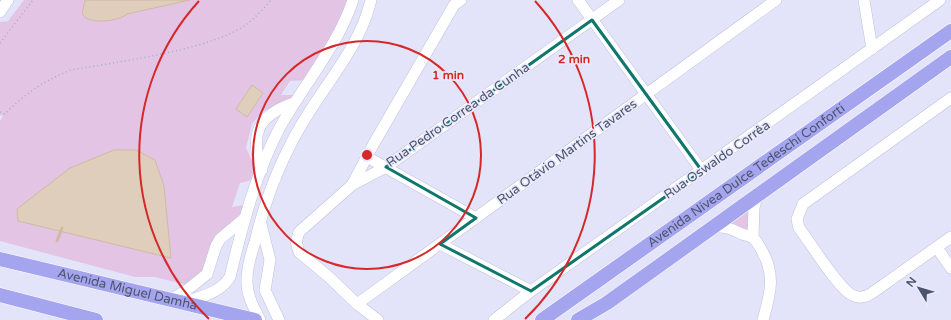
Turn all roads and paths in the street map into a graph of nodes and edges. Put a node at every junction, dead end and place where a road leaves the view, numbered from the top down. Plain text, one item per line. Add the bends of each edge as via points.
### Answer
1 (8, 0) edge
2 (33, 0) edge
3 (271, 0) edge
4 (353, 0) edge
5 (461, 0) edge
6 (578, 0) edge
7 (619, 0) edge
8 (776, 0) edge
9 (864, 0) edge
10 (940, 0) edge
11 (367, 1) edge
12 (0, 12) edge
13 (592, 20) junction
14 (951, 31) edge
15 (0, 42) edge
16 (872, 49) junction
17 (951, 57) edge
18 (647, 94) junction
19 (951, 98) edge
20 (294, 103) junction
21 (0, 112) edge
22 (276, 137) junction
23 (291, 145) junction
24 (367, 157) junction
25 (386, 167) junction
26 (262, 170) junction
27 (702, 171) junction
28 (352, 185) junction
29 (758, 194) junction
30 (246, 217) junction
31 (476, 218) junction
32 (260, 221) junction
33 (712, 228) junction
34 (753, 237) junction
35 (951, 237) edge
36 (440, 244) junction
37 (937, 248) junction
38 (0, 259) edge
39 (951, 268) edge
40 (230, 277) junction
41 (246, 281) junction
42 (531, 291) junction
43 (0, 295) edge
44 (176, 302) junction
45 (358, 304) junction
46 (96, 320) edge
47 (255, 320) edge
48 (260, 320) edge
49 (279, 320) edge
50 (378, 320) edge
51 (494, 320) edge
52 (542, 320) edge
53 (578, 320) edge
54 (763, 320) edge

1 - 12 street
2 - 15 path
3 - 21 path via 247,24 221,37 170,51 70,70 34,89 5,114
4 - 20 street via 336,41
5 - 24 street via 454,5
6 - 13 street
7 - 13 street, Rua Pedro Correa da Cunha
8 - 18 street, Rua Otávio Martins Tavares
9 - 16 street
10 - 16 street, Rua Oswaldo Corrêa
11 - 23 street via 352,47
13 - 18 street
13 - 25 street, Rua Pedro Correa da Cunha
14 - 52 main road, Avenida Nívea Dulce Tedeschi Conforti
16 - 27 street, Rua Oswaldo Corrêa
17 - 29 main road, Avenida Nívea Dulce Tedeschi Conforti
18 - 27 street
18 - 31 street, Rua Otávio Martins Tavares
19 - 37 street via 803,204 797,219 799,228 846,291 859,297 872,293
20 - 22 street
20 - 26 street via 277,109 261,126 256,137 256,148
22 - 23 street via 283,146
22 - 26 street
23 - 32 street via 269,192
24 - 25 street
24 - 28 street
25 - 28 street, Rua Pedro Correa da Cunha
25 - 31 street
26 - 30 street
27 - 42 street, Rua Oswaldo Corrêa
28 - 45 street, Rua Pedro Correa da Cunha via 299,232 296,242 299,252
29 - 33 main road, Avenida Nívea Dulce Tedeschi Conforti
29 - 34 street via 754,207
30 - 32 street
30 - 40 street
30 - 44 street via 220,239 207,274
31 - 36 street, Rua Otávio Martins Tavares
32 - 41 street
32 - 49 street via 270,260 265,290
33 - 34 street via 718,226
33 - 53 main road, Avenida Nívea Dulce Tedeschi Conforti via 607,303
34 - 54 street via 767,260 772,280
35 - 37 street
36 - 42 street
36 - 45 street, Rua Otávio Martins Tavares
37 - 39 street
38 - 44 main road, Avenida Miguel Damha
40 - 41 street
40 - 44 street via 214,292
41 - 48 street via 251,302
42 - 51 street, Rua Oswaldo Corrêa
43 - 46 main road
44 - 47 main road, Avenida Miguel Damha
45 - 50 street

